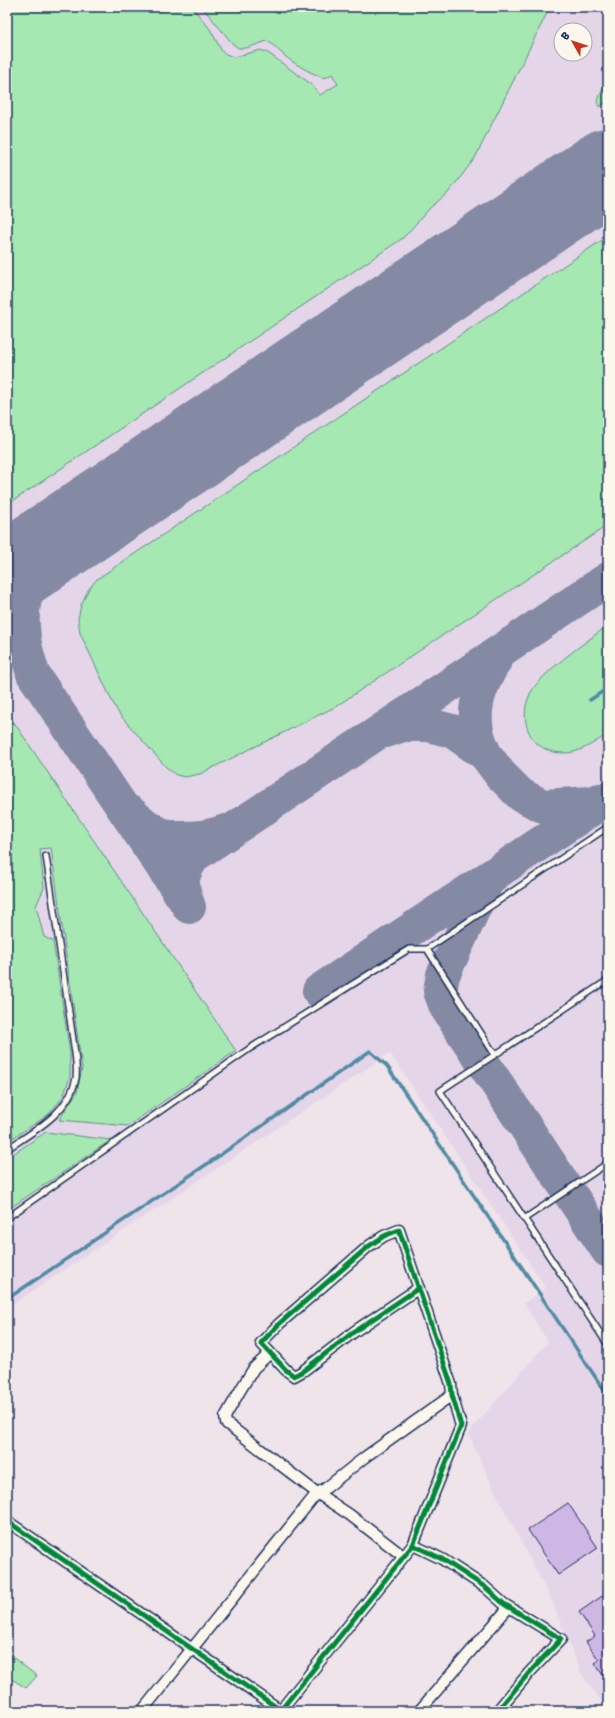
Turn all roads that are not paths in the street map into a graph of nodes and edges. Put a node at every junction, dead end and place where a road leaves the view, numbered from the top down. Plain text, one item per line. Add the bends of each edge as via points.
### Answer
1 (608, 827) edge
2 (46, 856) dead end
3 (427, 949) junction
4 (608, 980) edge
5 (495, 1055) junction
6 (7, 1149) edge
7 (608, 1163) edge
8 (7, 1218) edge
9 (524, 1220) junction
10 (419, 1288) junction
11 (608, 1345) edge
12 (270, 1353) junction
13 (452, 1395) junction
14 (316, 1493) junction
15 (7, 1521) edge
16 (413, 1545) junction
17 (403, 1556) junction
18 (509, 1607) junction
19 (193, 1650) junction
20 (142, 1711) edge
21 (281, 1711) edge
22 (419, 1711) edge
23 (497, 1711) edge

1 - 3 lane
2 - 6 lane via 75,1053 76,1077 70,1096 50,1121
3 - 5 lane
3 - 8 lane via 409,949 249,1049
4 - 5 lane
5 - 9 lane via 440,1091
7 - 9 lane
9 - 11 lane
10 - 12 street via 294,1376
10 - 12 street via 399,1230 384,1236 368,1246 279,1324 261,1343
10 - 13 street via 451,1384
12 - 14 street via 254,1368 226,1418 226,1423
13 - 14 street
13 - 16 street via 461,1426
14 - 17 street via 350,1515
14 - 19 street
15 - 19 street
16 - 17 street
16 - 18 street via 442,1559 485,1587
17 - 21 street
18 - 22 street
18 - 23 street via 561,1639
19 - 20 street
19 - 21 street

